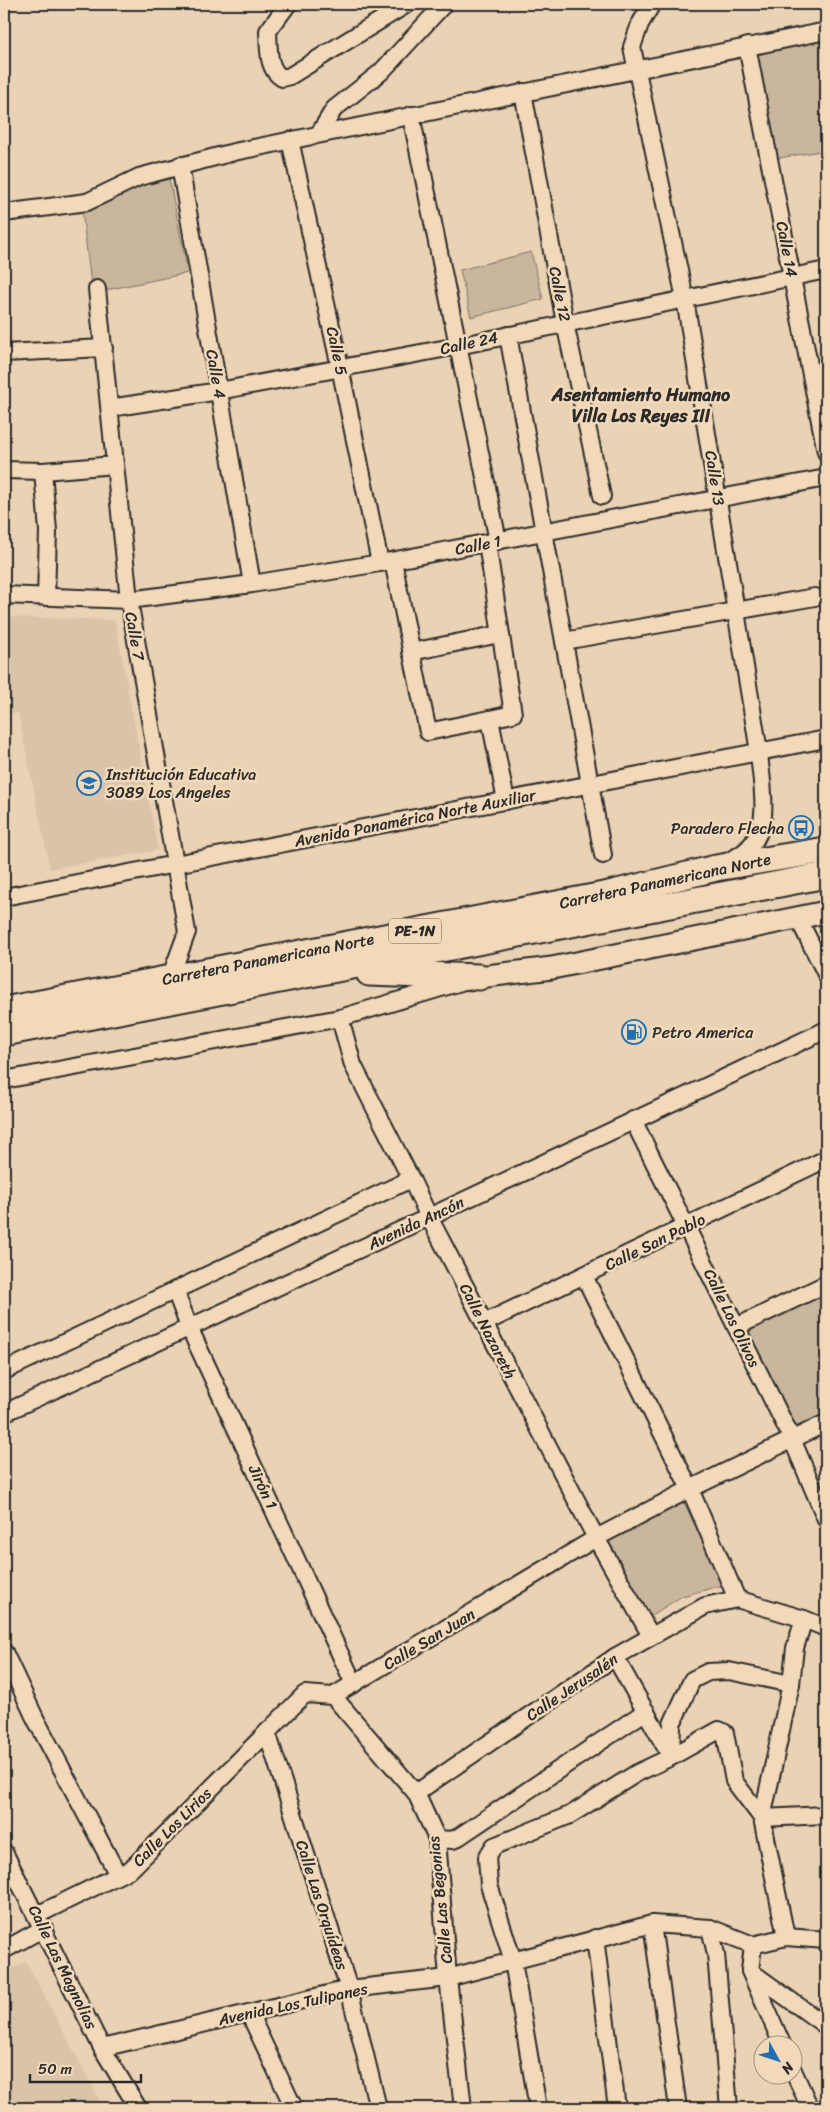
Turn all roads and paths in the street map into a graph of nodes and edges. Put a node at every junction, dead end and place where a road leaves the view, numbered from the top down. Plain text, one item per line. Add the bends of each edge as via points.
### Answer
1 (288, 4) edge
2 (407, 4) edge
3 (444, 4) edge
4 (652, 4) edge
5 (826, 30) edge
6 (747, 46) junction
7 (636, 69) junction
8 (523, 92) junction
9 (411, 115) junction
10 (319, 134) junction
11 (290, 140) junction
12 (180, 165) junction
13 (4, 213) edge
14 (826, 270) edge
15 (792, 275) junction
16 (96, 289) dead end
17 (685, 299) junction
18 (565, 323) junction
19 (508, 335) junction
20 (458, 346) junction
21 (104, 348) junction
22 (4, 353) edge
23 (340, 367) junction
24 (219, 391) junction
25 (110, 408) junction
26 (826, 452) edge
27 (115, 465) junction
28 (4, 470) edge
29 (43, 471) junction
30 (826, 478) edge
31 (602, 496) dead end
32 (718, 498) junction
33 (544, 532) junction
34 (492, 542) junction
35 (386, 562) junction
36 (252, 584) junction
37 (4, 595) edge
38 (46, 597) junction
39 (815, 597) dead end
40 (129, 600) junction
41 (737, 611) junction
42 (500, 634) junction
43 (564, 641) junction
44 (412, 652) junction
45 (490, 719) junction
46 (826, 739) edge
47 (759, 752) junction
48 (590, 785) junction
49 (506, 801) junction
50 (826, 850) edge
51 (603, 856) dead end
52 (175, 864) junction
53 (716, 868) junction
54 (826, 875) edge
55 (4, 897) edge
56 (826, 912) edge
57 (798, 918) junction
58 (327, 971) junction
59 (826, 974) edge
60 (479, 977) junction
61 (170, 978) junction
62 (4, 1010) edge
63 (340, 1018) junction
64 (826, 1030) edge
65 (4, 1033) edge
66 (4, 1080) edge
67 (633, 1120) junction
68 (826, 1159) edge
69 (411, 1179) junction
70 (429, 1217) junction
71 (687, 1227) junction
72 (584, 1276) junction
73 (826, 1284) edge
74 (174, 1290) junction
75 (484, 1323) junction
76 (189, 1327) junction
77 (736, 1327) junction
78 (4, 1371) edge
79 (4, 1413) edge
80 (826, 1423) edge
81 (792, 1439) junction
82 (690, 1489) junction
83 (826, 1519) edge
84 (596, 1538) junction
85 (737, 1599) junction
86 (804, 1619) junction
87 (826, 1628) edge
88 (651, 1636) junction
89 (4, 1652) edge
90 (615, 1657) junction
91 (354, 1684) junction
92 (791, 1684) junction
93 (333, 1696) junction
94 (646, 1711) junction
95 (266, 1732) junction
96 (671, 1757) junction
97 (416, 1793) junction
98 (826, 1815) edge
99 (762, 1818) junction
100 (437, 1839) junction
101 (4, 1852) edge
102 (118, 1875) junction
103 (40, 1922) junction
104 (652, 1924) junction
105 (710, 1928) junction
106 (786, 1937) junction
107 (595, 1938) junction
108 (826, 1940) edge
109 (753, 1945) junction
110 (4, 1950) edge
111 (513, 1961) junction
112 (750, 1971) junction
113 (448, 1978) junction
114 (349, 1989) junction
115 (249, 2013) junction
116 (826, 2026) edge
117 (778, 2034) edge
118 (102, 2048) junction
119 (799, 2084) edge
120 (138, 2108) edge
121 (294, 2108) edge
122 (378, 2108) edge
123 (463, 2108) edge
124 (538, 2108) edge
125 (617, 2108) edge
126 (678, 2108) edge
127 (729, 2108) edge
128 (810, 2108) edge

1 - 2 street via 268,31 271,66 282,78
3 - 10 street via 381,72 334,108
4 - 7 street, Calle 13 via 632,47
5 - 6 street
6 - 7 street
6 - 15 street, Calle 14
7 - 8 street
7 - 17 street, Calle 13
8 - 9 street
8 - 18 street, Calle 12
9 - 10 street
9 - 20 street
10 - 11 street
11 - 12 street
11 - 23 street, Calle 5
12 - 13 street via 138,177 86,202
12 - 24 street, Calle 4
14 - 15 street, Calle 24
15 - 17 street, Calle 24
15 - 26 street, Calle 14
16 - 21 street, Calle 7
17 - 18 street, Calle 24
17 - 32 street, Calle 13
18 - 19 street, Calle 24
18 - 31 street, Calle 12
19 - 20 street, Calle 24
19 - 33 street
20 - 23 street, Calle 24
20 - 34 street
21 - 22 street
21 - 25 street, Calle 7
23 - 24 street, Calle 24
23 - 35 street, Calle 5
24 - 25 street, Calle 24
24 - 36 street, Calle 4
25 - 27 street, Calle 7
27 - 29 street
27 - 40 street, Calle 7
28 - 29 street
29 - 38 street via 48,531
30 - 32 street, Calle 1
32 - 33 street, Calle 1
32 - 41 street, Calle 13
33 - 34 street, Calle 1
33 - 43 street
34 - 35 street, Calle 1
34 - 42 street
35 - 36 street, Calle 1
35 - 44 street, Calle 5
36 - 40 street, Calle 1
37 - 38 street, Calle 1
38 - 40 street, Calle 1
39 - 41 street
40 - 52 street, Calle 7
41 - 43 street
41 - 47 street, Calle 13
42 - 44 street
42 - 45 street via 512,714
43 - 48 street
44 - 45 street, Calle 5 via 428,732
45 - 49 street
46 - 47 street, Avenida Panamérica Norte Auxiliar
47 - 48 street, Avenida Panamérica Norte Auxiliar
47 - 53 street, Calle 13 via 763,814 759,836 744,852
48 - 49 street, Avenida Panamérica Norte Auxiliar
48 - 51 street
49 - 52 street, Avenida Panamérica Norte Auxiliar
50 - 53 highway, Carretera Panamericana Norte / PE-1N
52 - 55 street, Avenida Panamérica Norte Auxiliar
52 - 61 street, Calle 7 via 187,932
53 - 61 highway, Carretera Panamericana Norte / PE-1N via 609,894
54 - 58 highway, Carretera Panamericana Norte / PE-1N
56 - 57 main road
57 - 59 street
57 - 60 main road via 552,968
58 - 60 highway
58 - 65 highway, Carretera Panamericana Norte / PE-1N
60 - 63 street
61 - 62 highway, Carretera Panamericana Norte / PE-1N
63 - 66 street
63 - 69 street, Calle Nazareth via 353,1065
64 - 67 street, Avenida Ancón
67 - 70 street, Avenida Ancón
67 - 71 street, Calle Los Olivos
68 - 71 street, Calle San Pablo
69 - 70 street, Calle Nazareth
69 - 74 street
70 - 75 street, Calle Nazareth
70 - 76 street, Avenida Ancón
71 - 72 street, Calle San Pablo
71 - 77 street, Calle Los Olivos
72 - 75 street, Calle San Pablo
72 - 82 street
73 - 77 street
74 - 76 street, Jirón 1
74 - 78 street
75 - 84 street, Calle Nazareth
76 - 79 street, Avenida Ancón
76 - 91 street, Jirón 1
77 - 81 street, Calle Los Olivos
80 - 81 street, Calle San Juan
81 - 82 street, Calle San Juan
81 - 83 street, Calle Los Olivos
82 - 84 street, Calle San Juan
82 - 85 street
84 - 88 street, Calle Nazareth
84 - 91 street, Calle San Juan
85 - 86 street
85 - 88 street, Calle Jerusalén via 705,1606
86 - 87 street
86 - 92 street via 795,1648
88 - 90 street, Calle Jerusalén
89 - 102 street
90 - 94 street
90 - 97 street, Calle Jerusalén
91 - 93 street, Calle San Juan
92 - 96 street via 729,1671 708,1672 692,1680 672,1724
92 - 99 street
93 - 95 street via 305,1694
93 - 97 street, Calle Las Begonias
94 - 96 street
94 - 100 street via 460,1836 453,1840
95 - 102 street, Calle Los Lirios via 131,1869
95 - 114 street, Calle Las Orquídeas
96 - 99 street via 719,1730 725,1732 734,1781
96 - 111 street via 570,1815 494,1846 488,1858 489,1885
97 - 100 street, Calle Las Begonias
98 - 99 street
99 - 106 street
100 - 113 street, Calle Las Begonias
101 - 103 street, Calle Las Magnolias
102 - 103 street, Calle Los Lirios
103 - 110 street, Calle Los Lirios
103 - 118 street, Calle Las Magnolias
104 - 105 street, Avenida Los Tulipanes
104 - 107 street, Avenida Los Tulipanes
104 - 126 street
105 - 109 street, Avenida Los Tulipanes
105 - 127 street via 716,1954
106 - 108 street
106 - 109 street
107 - 111 street, Avenida Los Tulipanes
107 - 125 street
109 - 112 street
111 - 113 street, Avenida Los Tulipanes
111 - 124 street
112 - 116 street
112 - 117 street
113 - 114 street, Avenida Los Tulipanes
113 - 123 street, Calle Las Begonias
114 - 115 street, Avenida Los Tulipanes
114 - 122 street, Calle Las Orquídeas
115 - 118 street, Avenida Los Tulipanes
115 - 121 street
118 - 120 street, Calle Las Magnolias
119 - 128 street

